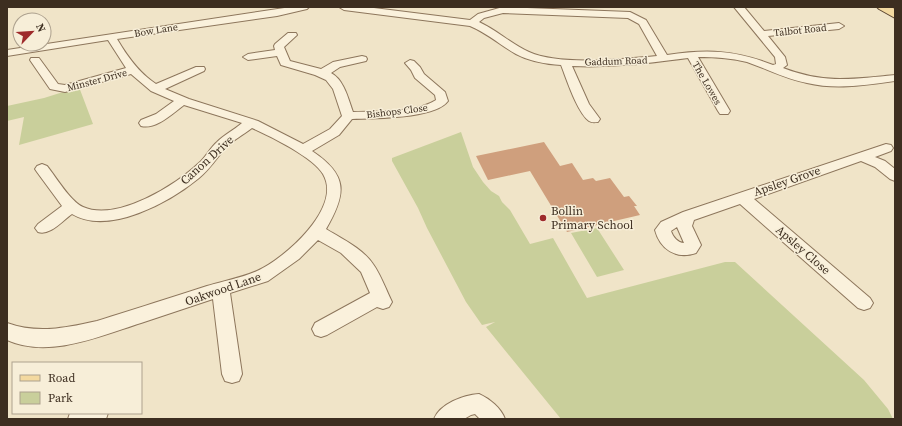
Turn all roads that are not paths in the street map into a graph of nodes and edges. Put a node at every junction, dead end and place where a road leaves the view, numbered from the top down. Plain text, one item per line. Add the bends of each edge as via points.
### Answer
1 (304, 7) edge
2 (344, 7) edge
3 (739, 7) edge
4 (883, 7) edge
5 (895, 14) edge
6 (472, 23) junction
7 (839, 26) dead end
8 (292, 34) dead end
9 (761, 34) junction
10 (111, 37) junction
11 (280, 49) junction
12 (7, 53) edge
13 (691, 54) junction
14 (248, 57) dead end
15 (362, 59) dead end
16 (664, 59) junction
17 (35, 60) dead end
18 (565, 62) junction
19 (410, 63) dead end
20 (775, 68) junction
21 (200, 69) dead end
22 (132, 70) junction
23 (323, 73) junction
24 (895, 78) edge
25 (156, 88) junction
26 (184, 100) junction
27 (724, 111) dead end
28 (348, 116) junction
29 (594, 119) dead end
30 (145, 123) dead end
31 (250, 123) junction
32 (886, 148) dead end
33 (303, 150) junction
34 (863, 156) junction
35 (42, 169) dead end
36 (895, 176) edge
37 (742, 197) junction
38 (71, 207) junction
39 (688, 216) dead end
40 (43, 228) dead end
41 (318, 232) junction
42 (221, 290) junction
43 (864, 303) dead end
44 (321, 329) dead end
45 (9, 334) edge
46 (232, 374) dead end
47 (95, 414) edge
48 (78, 419) edge
49 (444, 419) edge
50 (494, 419) edge

1 - 10 street, Bow Lane
2 - 6 street, Gaddum Road
3 - 9 street
4 - 5 main road
6 - 16 street via 481,16 503,10 625,15 643,22
6 - 18 street, Gaddum Road via 490,30 520,53
7 - 9 street, Talbot Road
8 - 11 street
9 - 20 street via 780,57 782,65
10 - 12 street, Bow Lane
10 - 22 street, Oakwood Lane
11 - 14 street
11 - 23 street via 285,63
13 - 16 street, Gaddum Road
13 - 20 street, Gaddum Road via 736,57
13 - 27 street, The Lowes
15 - 23 street via 337,64
16 - 18 street, Gaddum Road via 608,63
17 - 22 street, Minster Drive via 54,87 65,89
18 - 29 street via 583,105
19 - 28 street, Bishops Close via 419,76 441,94 442,101 432,108 402,113
20 - 24 street, Gaddum Road via 807,80 832,83
21 - 25 street
22 - 25 street, Oakwood Lane
23 - 28 street via 335,82
25 - 26 street, Oakwood Lane
26 - 30 street via 160,117
26 - 31 street, Oakwood Lane
28 - 33 street via 345,124 337,131
31 - 33 street, Oakwood Lane
31 - 38 street, Canon Drive via 221,146 210,161 194,175 151,202 105,216 80,212
32 - 34 street, Apsley Grove
33 - 41 street, Oakwood Lane via 323,165 334,185 333,198
34 - 36 street via 880,164
34 - 37 street, Apsley Grove
35 - 38 street
37 - 39 street, Apsley Grove
37 - 43 street, Apsley Close
38 - 40 street
41 - 42 street, Oakwood Lane via 284,263 262,276
41 - 44 street via 347,249 367,268 382,299
42 - 45 street, Oakwood Lane via 76,334 34,338
42 - 46 street
47 - 48 street
49 - 50 street via 468,405 479,404

